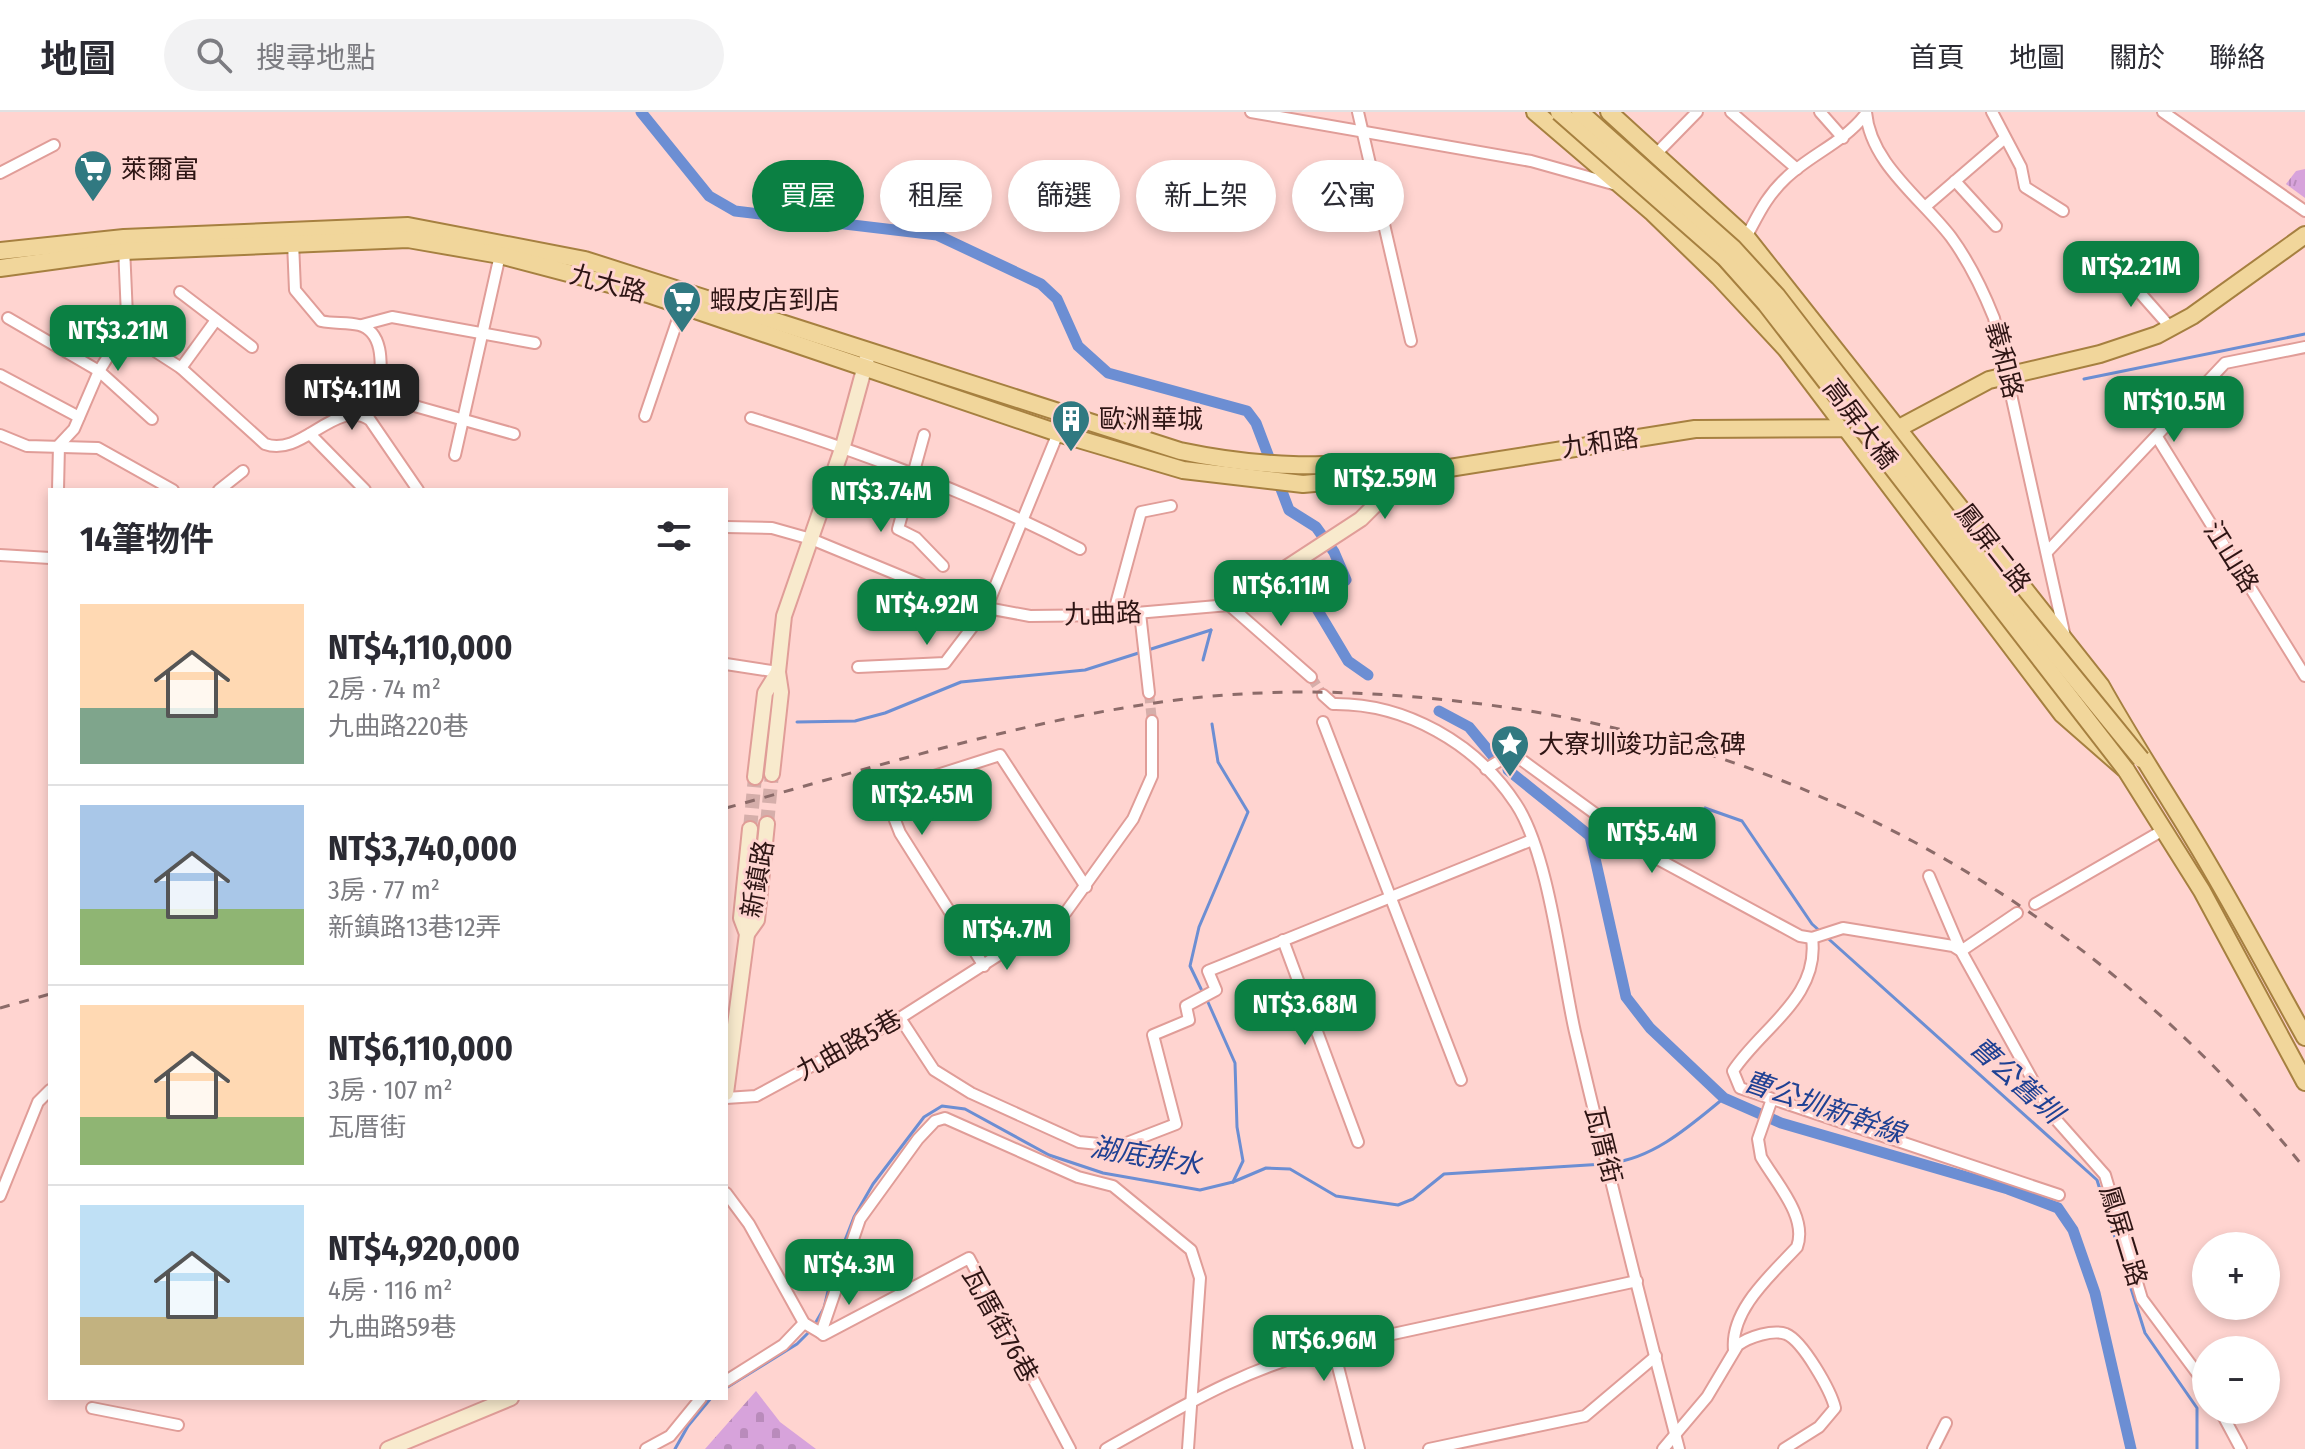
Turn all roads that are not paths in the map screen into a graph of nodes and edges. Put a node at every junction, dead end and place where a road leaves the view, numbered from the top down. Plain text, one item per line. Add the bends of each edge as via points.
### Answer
1 (1251, 112) edge
2 (1358, 112) edge
3 (1535, 112) edge
4 (1559, 112) edge
5 (1580, 112) edge
6 (1697, 112) edge
7 (1731, 112) edge
8 (1820, 112) edge
9 (1992, 112) edge
10 (2163, 112) edge
11 (1866, 114) edge
12 (1617, 115) edge
13 (1363, 131) junction
14 (1843, 138) junction
15 (2005, 138) junction
16 (54, 145) dead end
17 (1656, 154) junction
18 (1797, 169) junction
19 (0, 173) edge
20 (1955, 181) junction
21 (1623, 188) junction
22 (1926, 206) junction
23 (2063, 211) dead end
24 (2305, 211) edge
25 (1996, 226) dead end
26 (2305, 235) edge
27 (1747, 238) junction
28 (293, 242) junction
29 (124, 245) junction
30 (0, 251) edge
31 (500, 255) junction
32 (0, 268) edge
33 (2107, 269) dead end
34 (1719, 277) junction
35 (180, 292) dead end
36 (682, 307) junction
37 (8, 318) dead end
38 (216, 320) junction
39 (362, 325) junction
40 (2171, 328) junction
41 (124, 331) junction
42 (483, 333) junction
43 (1411, 341) dead end
44 (535, 343) dead end
45 (252, 347) dead end
46 (2305, 347) edge
47 (866, 360) junction
48 (181, 368) junction
49 (99, 371) junction
50 (0, 375) edge
51 (2008, 376) junction
52 (380, 387) dead end
53 (411, 405) dead end
54 (645, 416) dead end
55 (79, 417) junction
56 (751, 418) dead end
57 (152, 419) dead end
58 (463, 420) junction
59 (1843, 428) junction
60 (1899, 428) junction
61 (1058, 433) junction
62 (310, 434) junction
63 (514, 434) dead end
64 (0, 435) edge
65 (924, 435) dead end
66 (2157, 437) junction
67 (59, 445) junction
68 (843, 446) junction
69 (455, 455) dead end
70 (243, 471) dead end
71 (1239, 471) junction
72 (913, 474) junction
73 (1405, 475) junction
74 (58, 488) edge
75 (169, 488) edge
76 (222, 488) edge
77 (363, 488) edge
78 (417, 488) edge
79 (1171, 506) dead end
80 (1023, 519) junction
81 (728, 527) edge
82 (811, 539) junction
83 (1080, 549) dead end
84 (2048, 551) junction
85 (0, 555) edge
86 (48, 558) edge
87 (943, 566) dead end
88 (1286, 568) joint
89 (1229, 605) junction
90 (986, 609) junction
91 (1140, 613) junction
92 (1113, 615) junction
93 (2066, 643) junction
94 (728, 664) edge
95 (858, 667) dead end
96 (778, 672) junction
97 (2305, 676) edge
98 (1311, 677) tunnel mouth
99 (1149, 693) tunnel mouth
100 (1323, 695) tunnel mouth
101 (1152, 721) tunnel mouth
102 (1323, 722) dead end
103 (2141, 759) junction
104 (1486, 769) junction
105 (2126, 770) junction
106 (772, 774) tunnel mouth
107 (755, 777) tunnel mouth
108 (767, 824) tunnel mouth
109 (750, 829) tunnel mouth
110 (2165, 829) junction
111 (1532, 840) junction
112 (1929, 876) dead end
113 (1086, 887) junction
114 (1391, 897) junction
115 (2035, 904) dead end
116 (2017, 913) dead end
117 (747, 934) junction
118 (1816, 937) junction
119 (1283, 940) junction
120 (1961, 951) junction
121 (984, 966) junction
122 (900, 1018) junction
123 (2305, 1037) edge
124 (2299, 1060) edge
125 (728, 1080) edge
126 (1461, 1080) dead end
127 (2305, 1082) edge
128 (48, 1092) edge
129 (728, 1095) edge
130 (1770, 1102) junction
131 (1358, 1142) dead end
132 (2059, 1195) dead end
133 (0, 1196) edge
134 (728, 1196) edge
135 (1637, 1281) junction
136 (804, 1323) junction
137 (821, 1333) junction
138 (1338, 1346) junction
139 (1734, 1350) junction
140 (1656, 1356) junction
141 (2192, 1366) edge
142 (728, 1380) edge
143 (506, 1400) edge
144 (699, 1400) edge
145 (1192, 1400) junction
146 (92, 1408) dead end
147 (1946, 1423) dead end
148 (2228, 1424) edge
149 (178, 1425) dead end
150 (1675, 1434) junction
151 (388, 1449) edge
152 (646, 1449) edge
153 (1070, 1449) edge
154 (1106, 1449) edge
155 (1188, 1449) edge
156 (1359, 1449) edge
157 (1429, 1449) edge
158 (1663, 1449) edge
159 (1679, 1449) edge
160 (1784, 1449) edge
161 (1933, 1449) edge
162 (2241, 1449) edge

1 - 13 street, 鳳屏二路
2 - 13 street
3 - 21 main road, 鳳屏二路
4 - 105 main road, 高屏大橋, bridge via 1725,258 1766,304
5 - 103 main road, 高屏大橋, bridge via 1733,248 1777,296
6 - 17 street
7 - 18 street
8 - 14 street
9 - 15 street
10 - 24 street
11 - 14 street
11 - 22 street, 義和路 via 1883,157
12 - 17 main road, 鳳屏二路
13 - 21 street, 鳳屏二路 via 1531,161
13 - 43 street
14 - 18 street
15 - 20 street
15 - 23 street via 2025,187
16 - 19 street
17 - 27 main road, 鳳屏二路
18 - 27 street via 1752,219
20 - 22 street
20 - 25 street
21 - 34 main road, 鳳屏二路
22 - 51 street, 義和路 via 1976,273 2001,337
26 - 40 main road
27 - 34 street
27 - 60 main road, 鳳屏二路
28 - 29 main road, 九大路
28 - 31 main road, 九大路 via 408,239
28 - 39 street via 298,295 321,321
29 - 30 main road, 九大路
29 - 32 main road, 九大路
29 - 41 street
29 - 47 main road, 九大路 via 408,226 585,260
31 - 36 main road, 九大路
31 - 42 street
33 - 40 street via 2133,285
34 - 59 main road, 鳳屏二路 via 1786,349
35 - 38 street
36 - 47 main road, 九大路
36 - 54 street
37 - 49 street
38 - 45 street
38 - 48 street
39 - 42 street via 392,317
39 - 52 street via 377,342
40 - 51 main road via 2100,354
41 - 48 street
41 - 49 street
42 - 44 street
42 - 58 street
46 - 66 street via 2225,363
47 - 61 main road, 九大路
47 - 68 street
47 - 71 main road, 九大路
48 - 62 street via 273,447 286,447
49 - 55 street
49 - 57 street
50 - 55 street
51 - 60 main road via 1989,380
51 - 84 street, 義和路
53 - 58 street
55 - 67 street
56 - 68 street
58 - 63 street
58 - 69 street
59 - 60 main road, 九和路
59 - 73 main road, 九和路 via 1695,429
59 - 105 main road, 鳳屏二路 via 2062,714
60 - 93 main road, 鳳屏二路
61 - 71 main road, 九大路 via 1183,470
61 - 80 street
62 - 77 street
62 - 78 street via 346,415 361,414
64 - 67 street via 27,446
65 - 72 street
66 - 84 street
66 - 97 street, 江山路
67 - 74 street
67 - 75 street via 98,448
68 - 72 street
68 - 82 street
70 - 76 street
71 - 73 main road, 九和路 via 1303,484
71 - 73 main road via 1372,462
72 - 80 street
72 - 87 street via 898,529 916,538
73 - 88 street, 九曲路 via 1339,536
79 - 92 street via 1141,512
80 - 83 street
80 - 90 street
81 - 82 street, 九曲路 via 772,528
82 - 90 street, 九曲路
82 - 96 street via 784,616
84 - 93 street, 義和路
85 - 86 street
88 - 89 street, 九曲路
89 - 91 street, 九曲路
89 - 98 street
90 - 92 street, 九曲路 via 1030,616
90 - 95 street via 945,663
91 - 92 street, 九曲路
91 - 99 street
93 - 103 main road, 鳳屏二路 via 2101,686
94 - 96 street
96 - 106 street via 781,692
96 - 107 street via 765,693
100 - 104 street, 瓦厝街 via 1333,704 1405,714 1453,741
101 - 113 street, 九曲路5巷 via 1152,776 1133,819
102 - 114 street
103 - 123 main road, 鳳屏二路 via 2233,906
104 - 111 street, 瓦厝街 via 1517,805
104 - 118 street via 1512,753 1656,858 1800,936
105 - 110 main road, 鳳屏二路
108 - 117 street, 新鎮路 via 757,920
109 - 117 street, 新鎮路 via 741,918
110 - 115 street
110 - 124 main road, 鳳屏二路
111 - 114 street
111 - 135 street, 瓦厝街
112 - 120 street, 鳳屏二路
113 - 121 street, 九曲路5巷 via 1050,925
113 - 121 street via 1000,755 884,792 900,833
114 - 119 street
114 - 126 street
116 - 120 street
117 - 125 street, 新鎮路
118 - 120 street via 1834,929
118 - 130 street via 1808,976 1788,1010 1733,1071 1740,1088
119 - 122 street via 1208,971 1216,990 1186,1006 1189,1020 1153,1035 1176,1124 1119,1146 1079,1142 971,1093 934,1070
119 - 131 street
120 - 141 street, 鳳屏二路 via 2052,1115 2105,1175 2142,1299
121 - 122 street, 九曲路5巷
122 - 129 street, 九曲路5巷 via 756,1096
124 - 127 main road, 鳳屏二路
128 - 133 street via 38,1102
130 - 132 street
130 - 139 street via 1758,1139 1761,1157 1801,1230 1797,1247 1749,1303 1733,1334
134 - 136 street
135 - 138 street
135 - 140 street, 瓦厝街
136 - 137 street
136 - 142 street via 783,1345
137 - 145 street via 860,1219 918,1139 945,1118 1078,1177 1113,1186 1191,1250 1200,1278
137 - 153 street, 瓦厝街76巷 via 824,1337 969,1258
138 - 145 street via 1282,1358
138 - 156 street
139 - 150 street via 1707,1397
139 - 160 street via 1744,1340 1785,1334 1809,1358 1834,1403 1833,1415
140 - 150 street, 瓦厝街
140 - 157 street via 1585,1416
143 - 151 street
144 - 152 street via 670,1436
145 - 154 street
145 - 155 street
146 - 149 street
147 - 161 street
148 - 162 street
150 - 158 street
150 - 159 street, 瓦厝街

